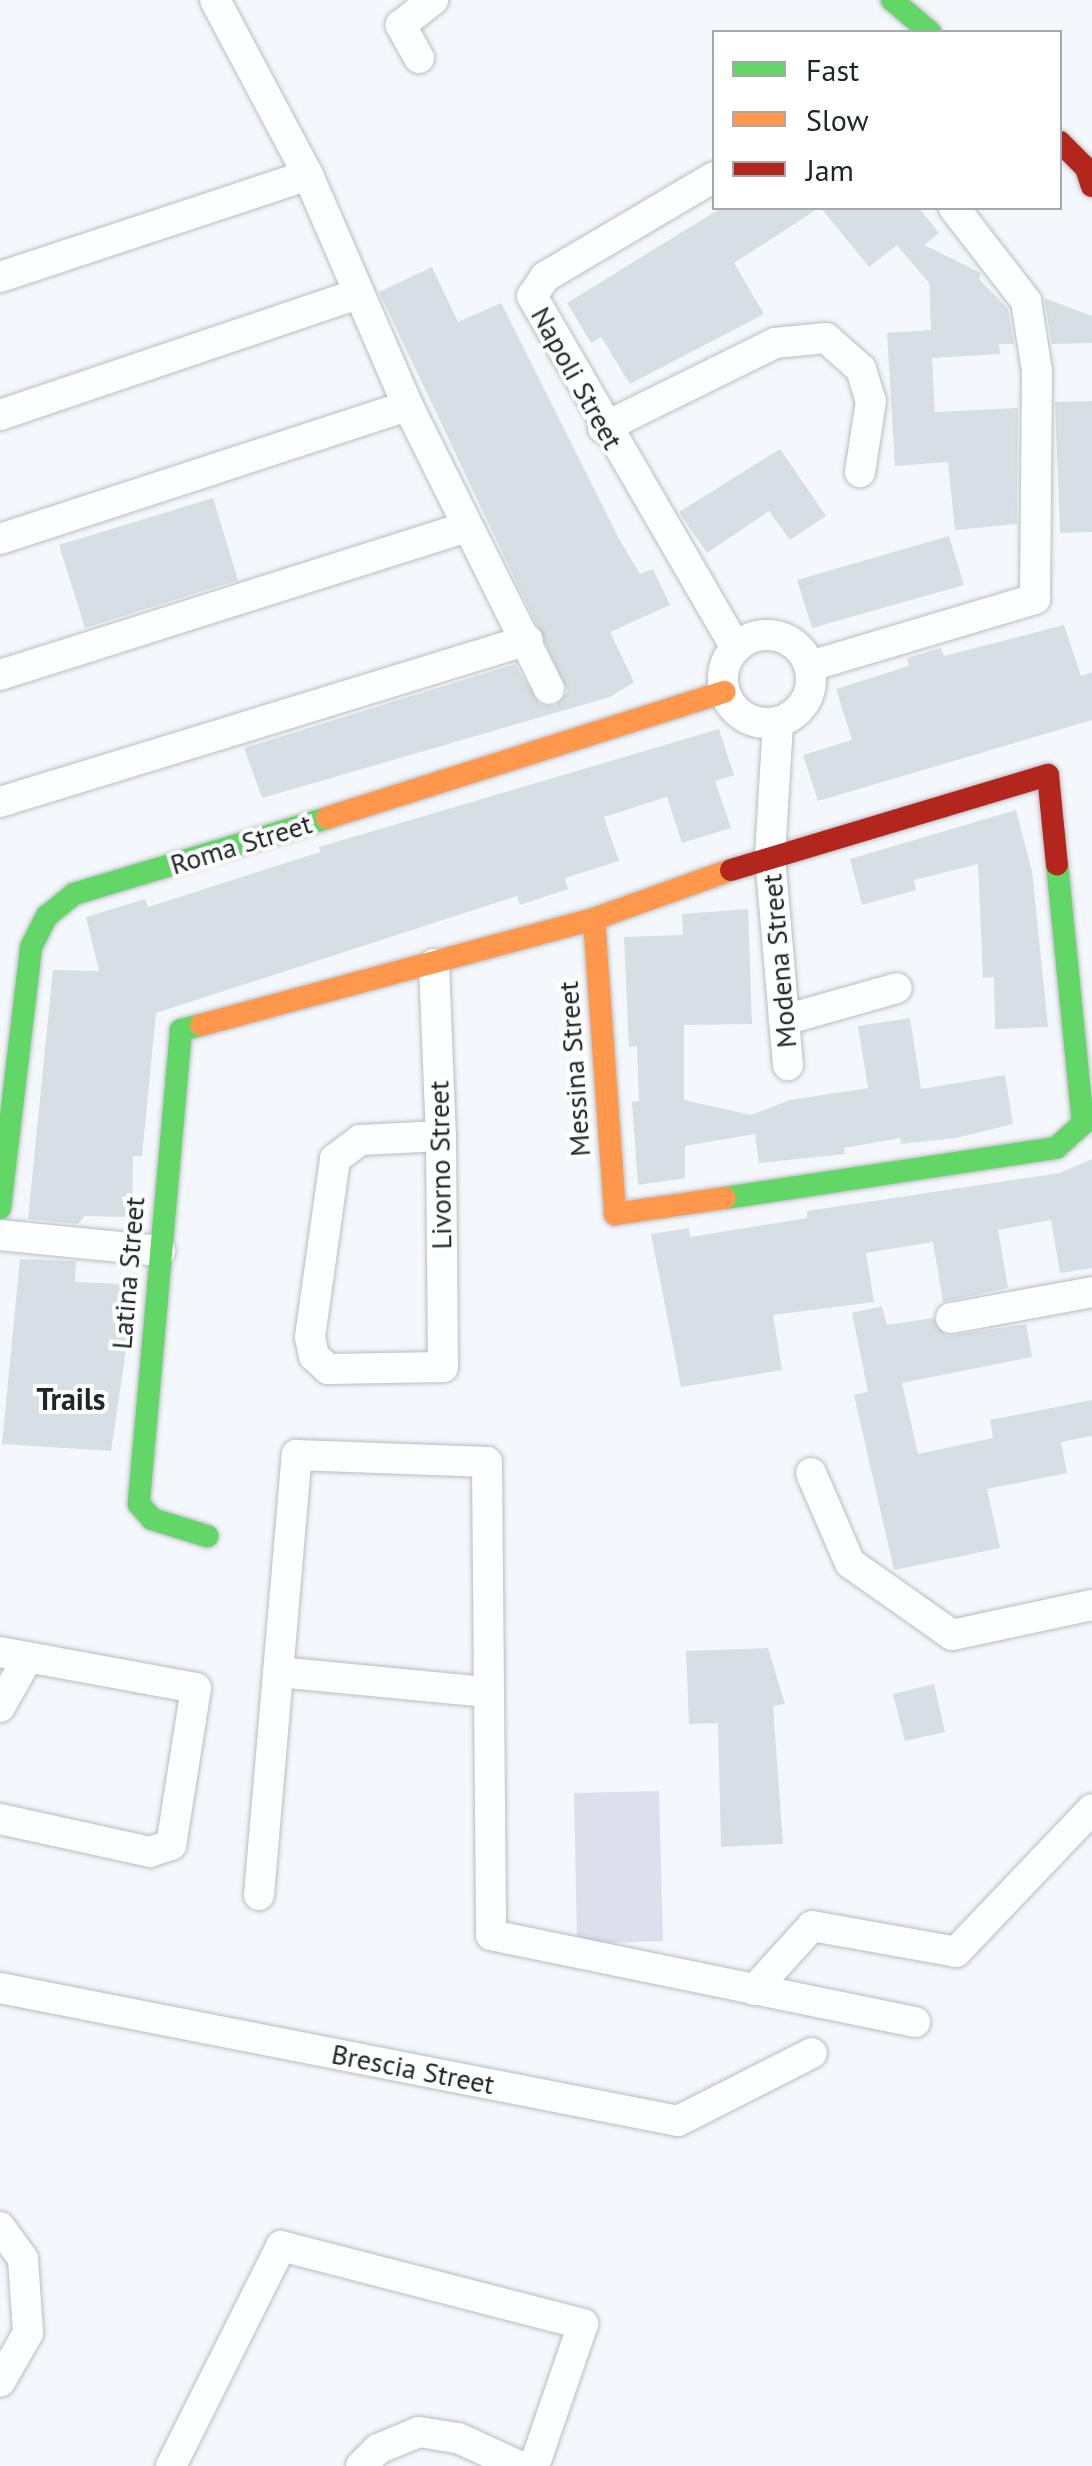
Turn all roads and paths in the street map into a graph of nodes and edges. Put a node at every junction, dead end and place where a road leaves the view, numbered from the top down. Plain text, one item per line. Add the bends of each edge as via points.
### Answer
1 (215, 0) edge
2 (433, 0) edge
3 (892, 0) edge
4 (928, 30) edge
5 (419, 58) dead end
6 (1062, 144) edge
7 (308, 175) junction
8 (712, 178) edge
9 (1092, 186) edge
10 (956, 210) edge
11 (0, 276) edge
12 (358, 294) junction
13 (408, 406) junction
14 (0, 414) edge
15 (603, 428) junction
16 (860, 472) dead end
17 (468, 528) junction
18 (0, 540) edge
19 (528, 640) junction
20 (736, 648) junction
21 (810, 666) junction
22 (0, 676) edge
23 (549, 689) dead end
24 (724, 692) junction
25 (778, 722) junction
26 (0, 802) edge
27 (770, 856) junction
28 (594, 920) junction
29 (434, 964) junction
30 (11, 985) edge
31 (897, 988) dead end
32 (784, 1020) junction
33 (788, 1066) dead end
34 (441, 1136) junction
35 (0, 1208) edge
36 (0, 1235) edge
37 (160, 1252) junction
38 (1092, 1292) edge
39 (951, 1318) dead end
40 (812, 1474) dead end
41 (207, 1536) dead end
42 (1092, 1605) edge
43 (13, 1656) edge
44 (278, 1672) junction
45 (487, 1692) junction
46 (0, 1707) edge
47 (1092, 1809) edge
48 (0, 1819) edge
49 (259, 1896) dead end
50 (0, 1988) edge
51 (754, 1990) junction
52 (914, 2022) dead end
53 (812, 2052) dead end
54 (0, 2228) edge
55 (0, 2382) edge
56 (171, 2466) edge
57 (361, 2466) edge
58 (519, 2466) edge
59 (534, 2466) edge

1 - 7 street
2 - 5 street via 402,25
3 - 4 street
6 - 9 street via 1086,168
7 - 11 street
7 - 12 street
8 - 15 street, Napoli Street via 546,277 532,296
10 - 21 street via 1026,302 1037,371 1035,599
12 - 13 street
12 - 14 street
13 - 17 street
13 - 18 street
15 - 16 street via 775,342 826,338 861,368 871,402
15 - 20 street, Napoli Street
17 - 19 street
17 - 22 street
19 - 23 street
19 - 26 street
20 - 21 street via 748,639 778,636
20 - 24 street via 724,669
21 - 25 street via 802,707
24 - 25 street via 739,714
24 - 30 street, Roma Street via 576,744 74,894 39,931
25 - 27 street, Modena Street
27 - 28 street
27 - 28 street, Messina Street via 1048,775 1083,1124 1056,1148 615,1214
27 - 32 street, Modena Street
28 - 29 street
29 - 34 street, Livorno Street
29 - 37 street, Latina Street via 181,1030
30 - 35 street, Roma Street
31 - 32 street
32 - 33 street, Modena Street
34 - 34 street, Livorno Street via 360,1140 335,1159 310,1337 314,1356 328,1368 443,1368
36 - 37 street
37 - 41 street, Latina Street via 140,1504 152,1519
38 - 39 street
40 - 42 street via 850,1564 952,1635
43 - 46 street
43 - 48 street via 196,1688 171,1846 150,1852
44 - 45 street
44 - 45 street via 297,1455 487,1462
44 - 49 street
45 - 51 street via 491,1936
47 - 51 street via 956,1952 812,1926
50 - 53 street, Brescia Street via 678,2122
51 - 52 street
54 - 55 street via 23,2259 28,2334
56 - 59 street via 280,2246 583,2324
57 - 58 street via 378,2449 419,2432 458,2438

